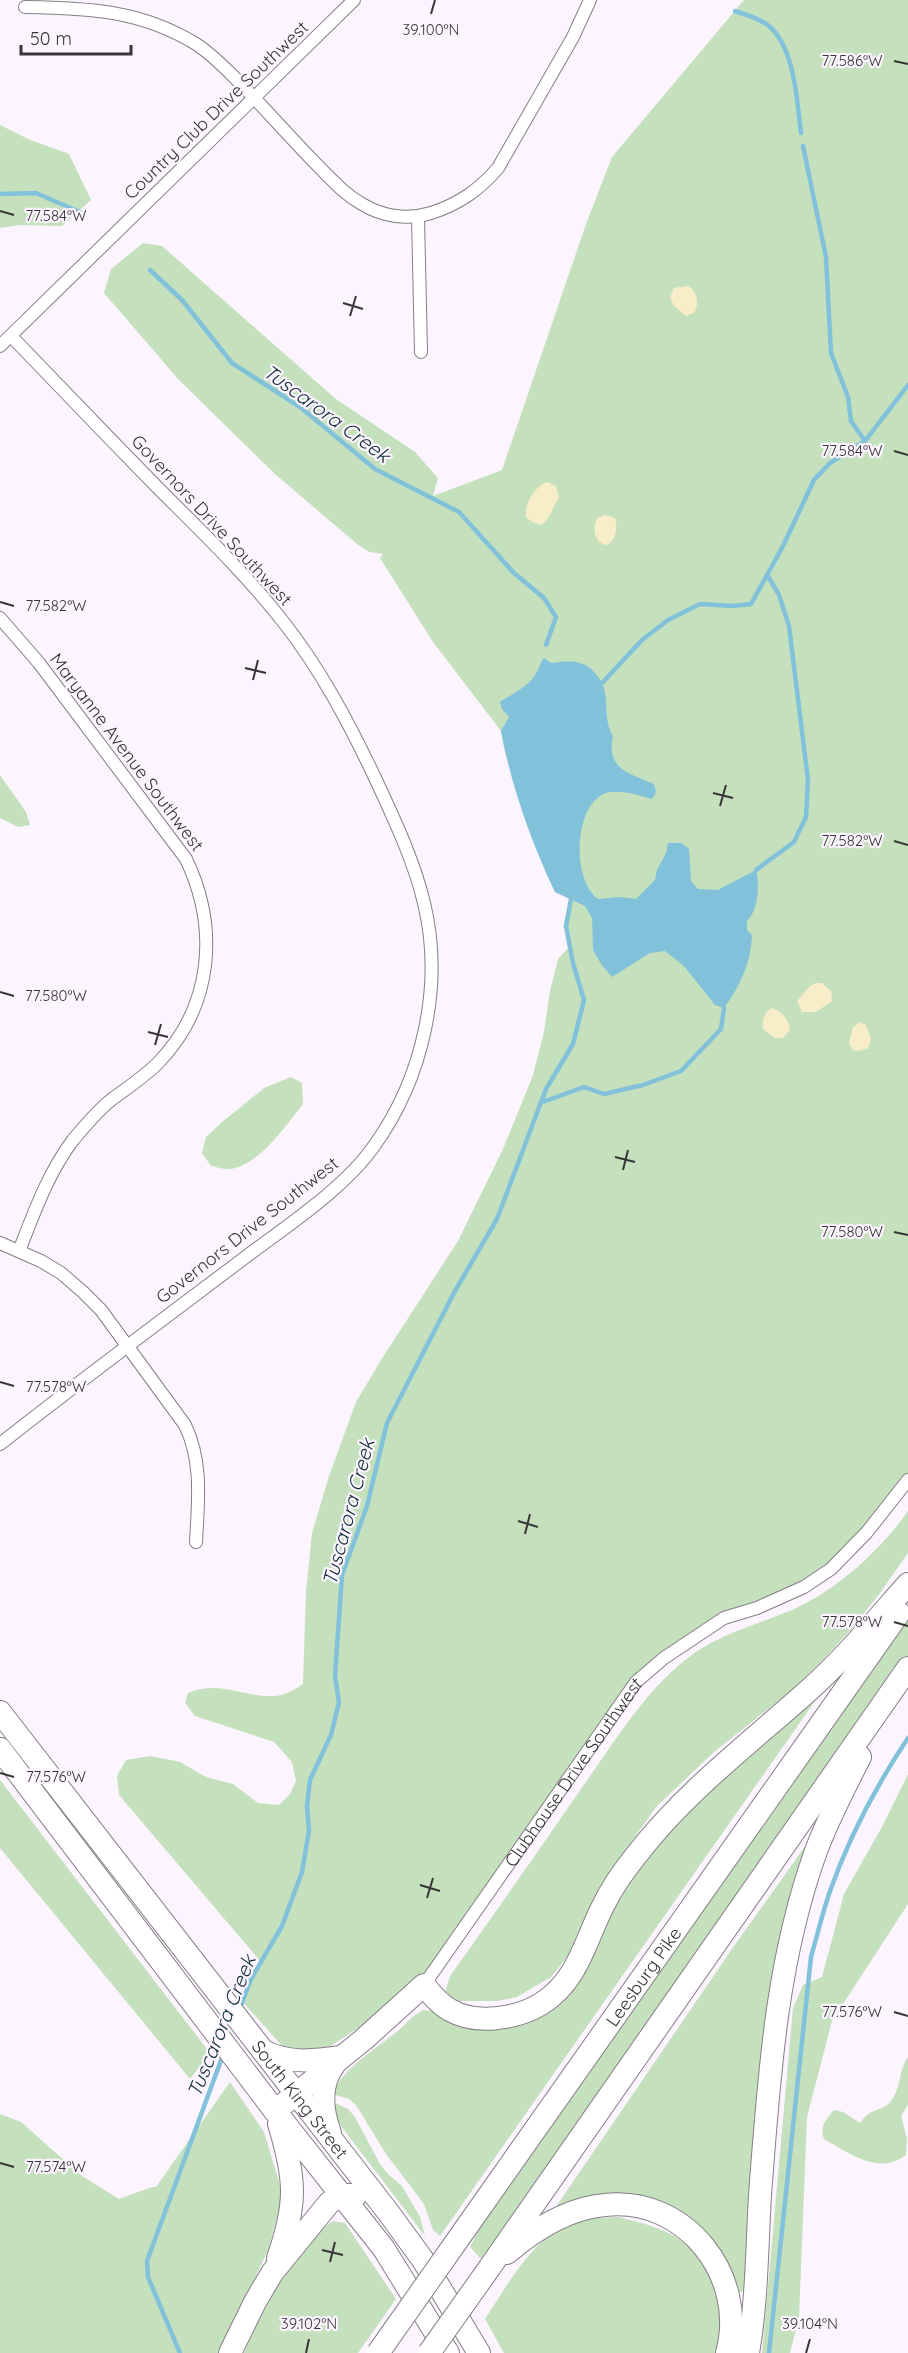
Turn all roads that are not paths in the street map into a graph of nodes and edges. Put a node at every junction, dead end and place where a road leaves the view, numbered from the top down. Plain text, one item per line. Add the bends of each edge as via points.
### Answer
1 (354, 0) edge
2 (590, 0) edge
3 (25, 8) dead end
4 (254, 97) junction
5 (418, 217) junction
6 (10, 336) junction
7 (0, 346) edge
8 (422, 352) dead end
9 (0, 618) edge
10 (0, 1243) edge
11 (19, 1251) junction
12 (127, 1348) junction
13 (0, 1444) edge
14 (908, 1480) edge
15 (196, 1542) dead end
16 (908, 1584) edge
17 (908, 1600) edge
18 (904, 1673) edge
19 (0, 1712) edge
20 (0, 1749) edge
21 (424, 1985) junction
22 (263, 2051) junction
23 (341, 2056) junction
24 (296, 2094) junction
25 (275, 2111) junction
26 (333, 2142) junction
27 (342, 2196) junction
28 (388, 2212) junction
29 (490, 2267) junction
30 (272, 2273) junction
31 (230, 2353) edge
32 (378, 2353) edge
33 (429, 2353) edge
34 (448, 2353) edge
35 (479, 2353) edge
36 (727, 2353) edge
37 (748, 2353) edge

1 - 4 street, Country Club Drive Southwest
2 - 5 street via 498,168 467,197
3 - 4 street via 108,11 168,29 197,45
4 - 5 street via 347,195 380,213
4 - 6 street, Country Club Drive Southwest
5 - 8 street
6 - 7 street, Country Club Drive Southwest
6 - 12 street, Governors Drive Southwest via 228,558 282,620 323,679 358,742 417,880 429,932 431,971 420,1050 408,1085 373,1148 316,1203
9 - 11 street, Maryanne Avenue Southwest via 39,663 186,859 197,883 206,935 202,986 179,1036 158,1062 109,1102 72,1142 52,1172
10 - 11 street
11 - 12 street via 61,1273 83,1292 101,1310
12 - 13 street, Governors Drive Southwest
12 - 15 street via 190,1436 198,1468
14 - 21 street, Clubhouse Drive Southwest via 867,1533 831,1569 804,1587 724,1618 636,1682
16 - 21 highway via 810,1689 729,1759 657,1829 615,1883 576,1968 561,1988 522,2013 477,2018 448,2009
17 - 32 highway, Leesburg Pike, bridge
18 - 29 highway
18 - 37 highway via 830,1816 793,1930 770,2066
19 - 22 highway, South King Street
20 - 25 highway, South King Street
21 - 23 highway, Clubhouse Drive Southwest
22 - 23 highway via 301,2062
22 - 24 highway, South King Street
23 - 24 highway, Clubhouse Drive Southwest
23 - 26 highway via 328,2073 323,2096 323,2111
24 - 25 highway, Clubhouse Drive Southwest
24 - 26 highway, South King Street
25 - 27 highway, South King Street
25 - 30 highway via 291,2167 293,2192 287,2231
26 - 28 highway, South King Street
27 - 28 highway via 364,2196
27 - 30 highway via 329,2203
27 - 34 highway, South King Street via 384,2249
28 - 35 highway, South King Street via 430,2270
29 - 33 highway, bridge
29 - 36 highway via 547,2224 568,2214 607,2204 654,2211 700,2241 724,2278 732,2322
30 - 31 highway

